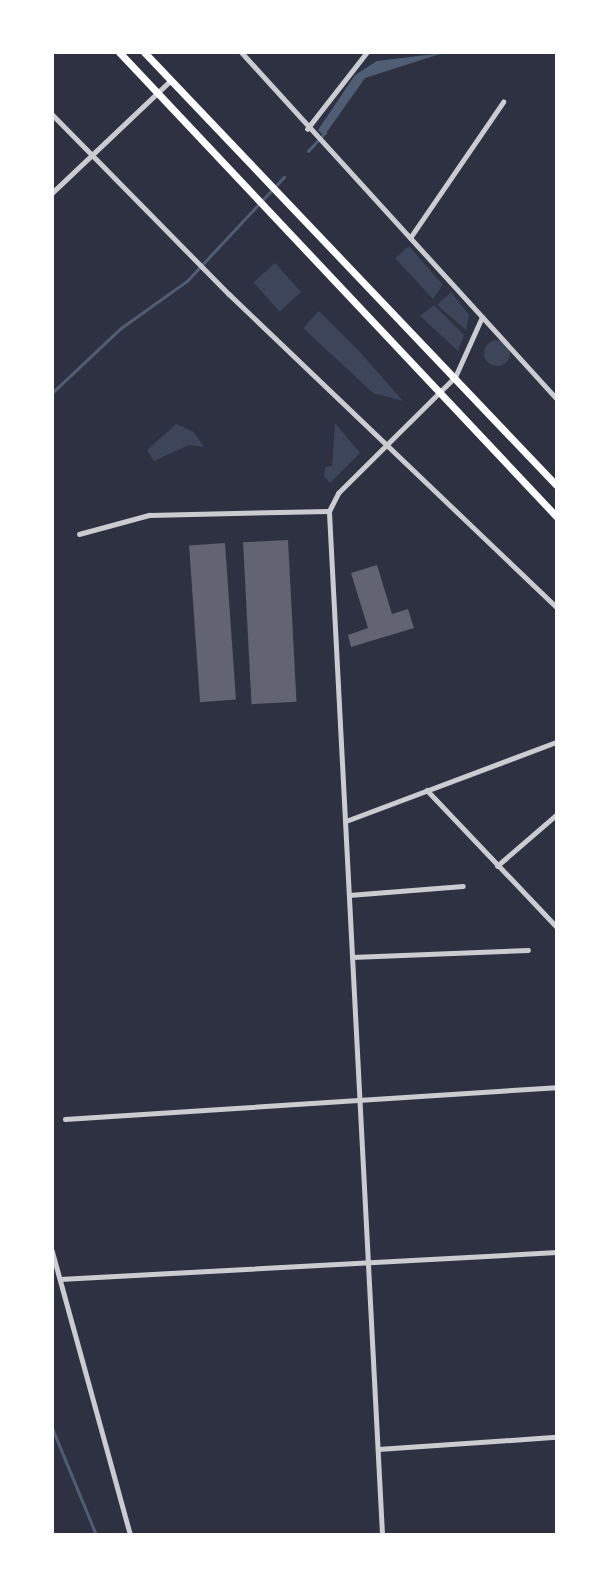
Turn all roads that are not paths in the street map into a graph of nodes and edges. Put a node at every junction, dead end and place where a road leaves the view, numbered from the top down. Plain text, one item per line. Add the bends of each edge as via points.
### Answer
1 (119, 52) edge
2 (144, 52) edge
3 (240, 52) edge
4 (367, 52) edge
5 (170, 81) junction
6 (158, 94) junction
7 (503, 102) dead end
8 (52, 114) edge
9 (309, 131) junction
10 (93, 155) junction
11 (52, 193) edge
12 (410, 239) junction
13 (482, 317) junction
14 (455, 377) junction
15 (440, 392) junction
16 (556, 398) edge
17 (384, 445) junction
18 (556, 485) edge
19 (329, 511) junction
20 (556, 516) edge
21 (79, 534) dead end
22 (556, 606) edge
23 (556, 742) edge
24 (427, 790) junction
25 (556, 815) edge
26 (346, 821) junction
27 (497, 866) junction
28 (463, 886) dead end
29 (349, 895) junction
30 (556, 926) edge
31 (528, 950) dead end
32 (352, 957) junction
33 (556, 1087) edge
34 (358, 1097) junction
35 (65, 1119) dead end
36 (52, 1250) edge
37 (556, 1252) edge
38 (365, 1264) junction
39 (60, 1279) junction
40 (556, 1437) edge
41 (378, 1448) junction
42 (130, 1535) edge
43 (382, 1535) edge

1 - 6 highway
2 - 5 highway
3 - 9 street
4 - 9 street
5 - 6 street
5 - 14 highway
6 - 10 street
6 - 15 highway
7 - 12 street
8 - 10 street
9 - 12 street
10 - 11 street
10 - 17 street
12 - 13 street
13 - 14 street
13 - 16 street
14 - 15 street
14 - 18 highway
15 - 17 street
15 - 20 highway
17 - 19 street via 338,493
17 - 22 street
19 - 21 street via 149,515
19 - 26 street
23 - 24 street
24 - 26 street
24 - 27 street
25 - 27 street
26 - 29 street
27 - 30 street
28 - 29 street
29 - 32 street
31 - 32 street
32 - 34 street
33 - 34 street
34 - 35 street
34 - 38 street
36 - 39 street
37 - 38 street
38 - 39 street
38 - 41 street
39 - 42 street
40 - 41 street
41 - 43 street

